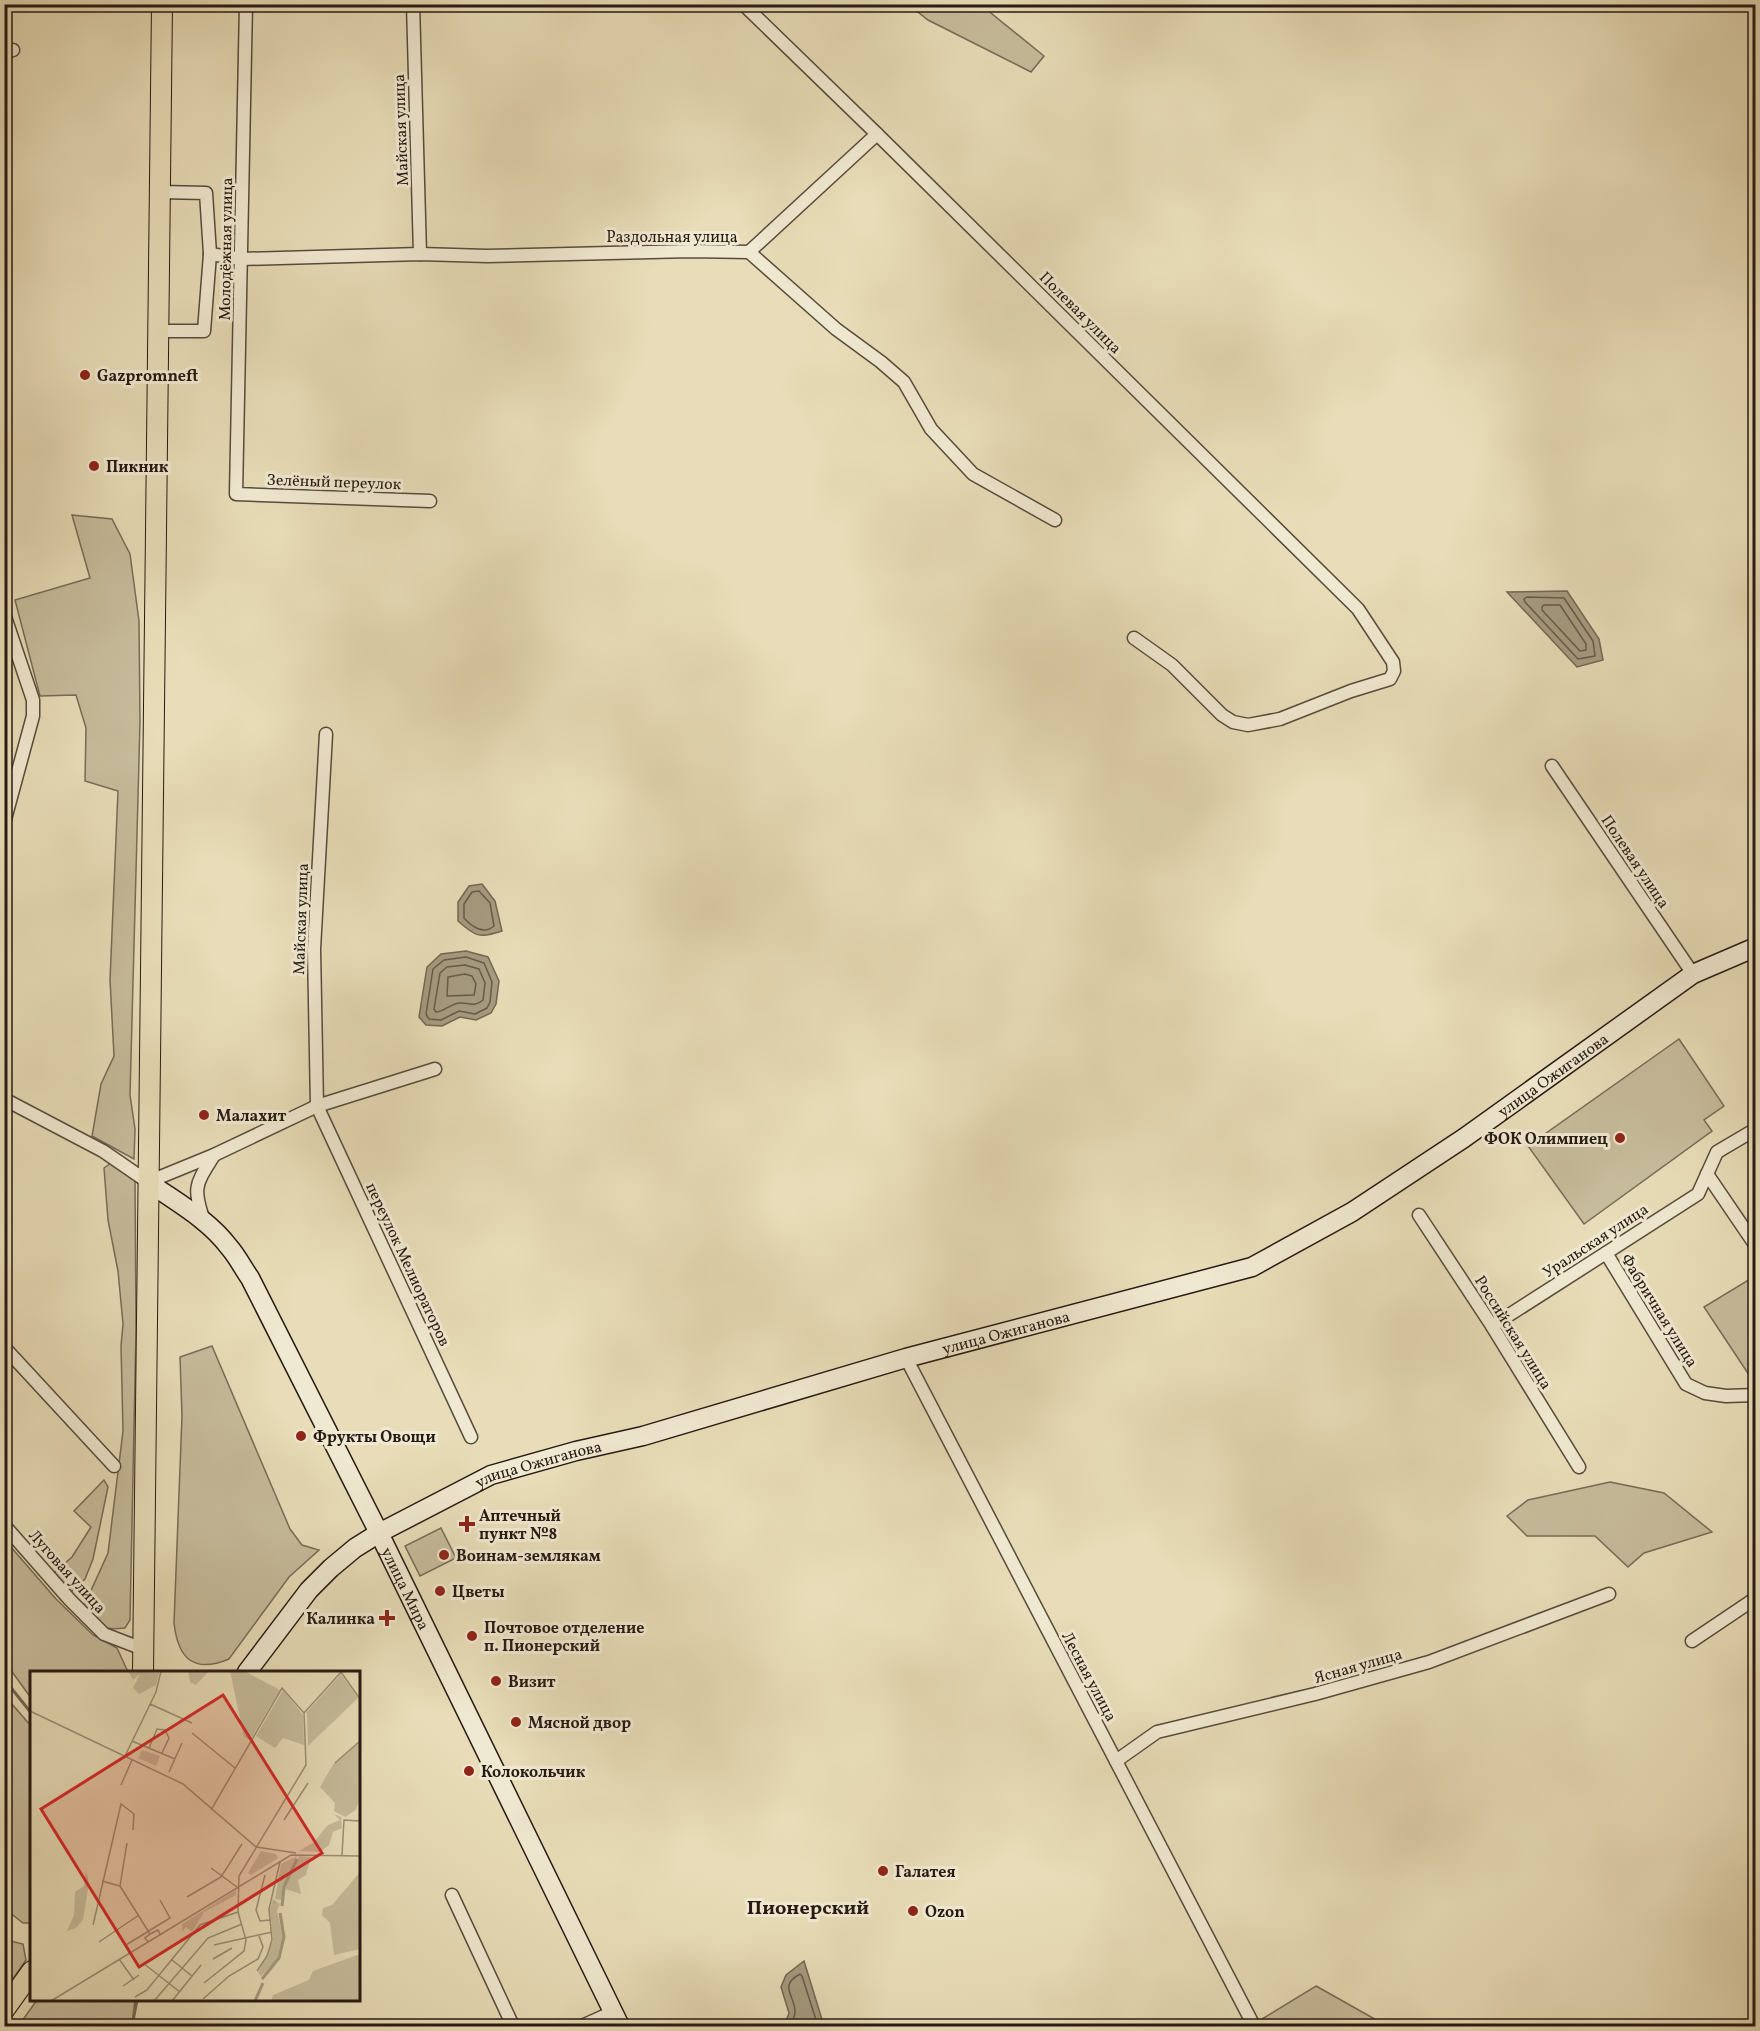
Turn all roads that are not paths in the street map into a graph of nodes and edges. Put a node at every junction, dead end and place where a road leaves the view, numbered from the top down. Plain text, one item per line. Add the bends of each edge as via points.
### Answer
1 (162, 4) edge
2 (246, 4) edge
3 (413, 4) edge
4 (743, 4) edge
5 (877, 135) junction
6 (160, 192) junction
7 (749, 252) junction
8 (210, 254) junction
9 (420, 254) junction
10 (242, 259) junction
11 (158, 331) junction
12 (236, 494) joint
13 (430, 501) dead end
14 (1055, 520) dead end
15 (4, 614) edge
16 (1134, 638) dead end
17 (327, 734) dead end
18 (1552, 766) dead end
19 (4, 823) edge
20 (1755, 947) edge
21 (1693, 974) junction
22 (435, 1069) dead end
23 (4, 1099) edge
24 (317, 1106) junction
25 (1755, 1129) edge
26 (214, 1155) junction
27 (1707, 1174) junction
28 (148, 1182) junction
29 (1419, 1215) dead end
30 (205, 1222) junction
31 (1755, 1246) edge
32 (1606, 1253) junction
33 (1492, 1326) junction
34 (4, 1347) edge
35 (906, 1358) junction
36 (1755, 1395) edge
37 (471, 1437) dead end
38 (114, 1466) dead end
39 (1579, 1467) dead end
40 (4, 1525) edge
41 (379, 1533) junction
42 (1609, 1594) dead end
43 (1755, 1598) edge
44 (1692, 1641) dead end
45 (143, 1649) junction
46 (142, 1671) edge
47 (248, 1671) edge
48 (1116, 1761) junction
49 (452, 1894) dead end
50 (30, 1974) edge
51 (4, 2010) edge
52 (616, 2019) edge
53 (513, 2026) edge
54 (582, 2026) edge
55 (1254, 2026) edge

1 - 6 main road
2 - 10 street, Молодёжная улица
3 - 9 street, Майская улица
4 - 5 street, Полевая улица
5 - 7 street
5 - 16 street, Полевая улица via 1358,609 1393,662 1394,671 1390,679 1280,719 1248,725 1222,715 1172,665
6 - 8 street via 206,193
6 - 11 main road
7 - 9 street, Раздольная улица
7 - 14 street, Раздольная улица via 836,329 904,382 931,429 973,474
8 - 10 street, Раздольная улица
8 - 11 street via 204,331
9 - 10 street, Раздольная улица
10 - 12 street, Молодёжная улица
11 - 28 main road
12 - 13 street, Зелёный переулок
15 - 19 street via 33,700 33,716
17 - 24 street, Майская улица via 314,949
18 - 21 street, Полевая улица
20 - 21 street, улица Ожиганова
21 - 35 street, улица Ожиганова via 1464,1138 1352,1212 1252,1267
22 - 24 street
23 - 28 street via 103,1151
24 - 26 street
24 - 37 street, переулок Мелиораторов
25 - 27 street, Уральская улица via 1717,1152
26 - 28 street
26 - 30 street via 198,1182 196,1199
27 - 31 street
27 - 32 street, Уральская улица via 1698,1194
28 - 30 street, улица Мира
28 - 45 main road
29 - 33 street, Российская улица
30 - 41 street, улица Мира via 230,1248 250,1278
32 - 33 street, Уральская улица
32 - 36 street, Фабричная улица via 1686,1384 1705,1393
33 - 39 street, Российская улица
34 - 38 street
35 - 41 street, улица Ожиганова via 643,1436 491,1475
35 - 48 street, Лесная улица
40 - 45 street, Луговая улица via 104,1634
41 - 47 street, улица Ожиганова via 355,1548 309,1590
41 - 52 street, улица Мира
42 - 48 street, Ясная улица via 1429,1662 1157,1732
43 - 44 street
45 - 46 main road
48 - 55 street, Лесная улица
49 - 53 street
50 - 51 main road
52 - 54 street

